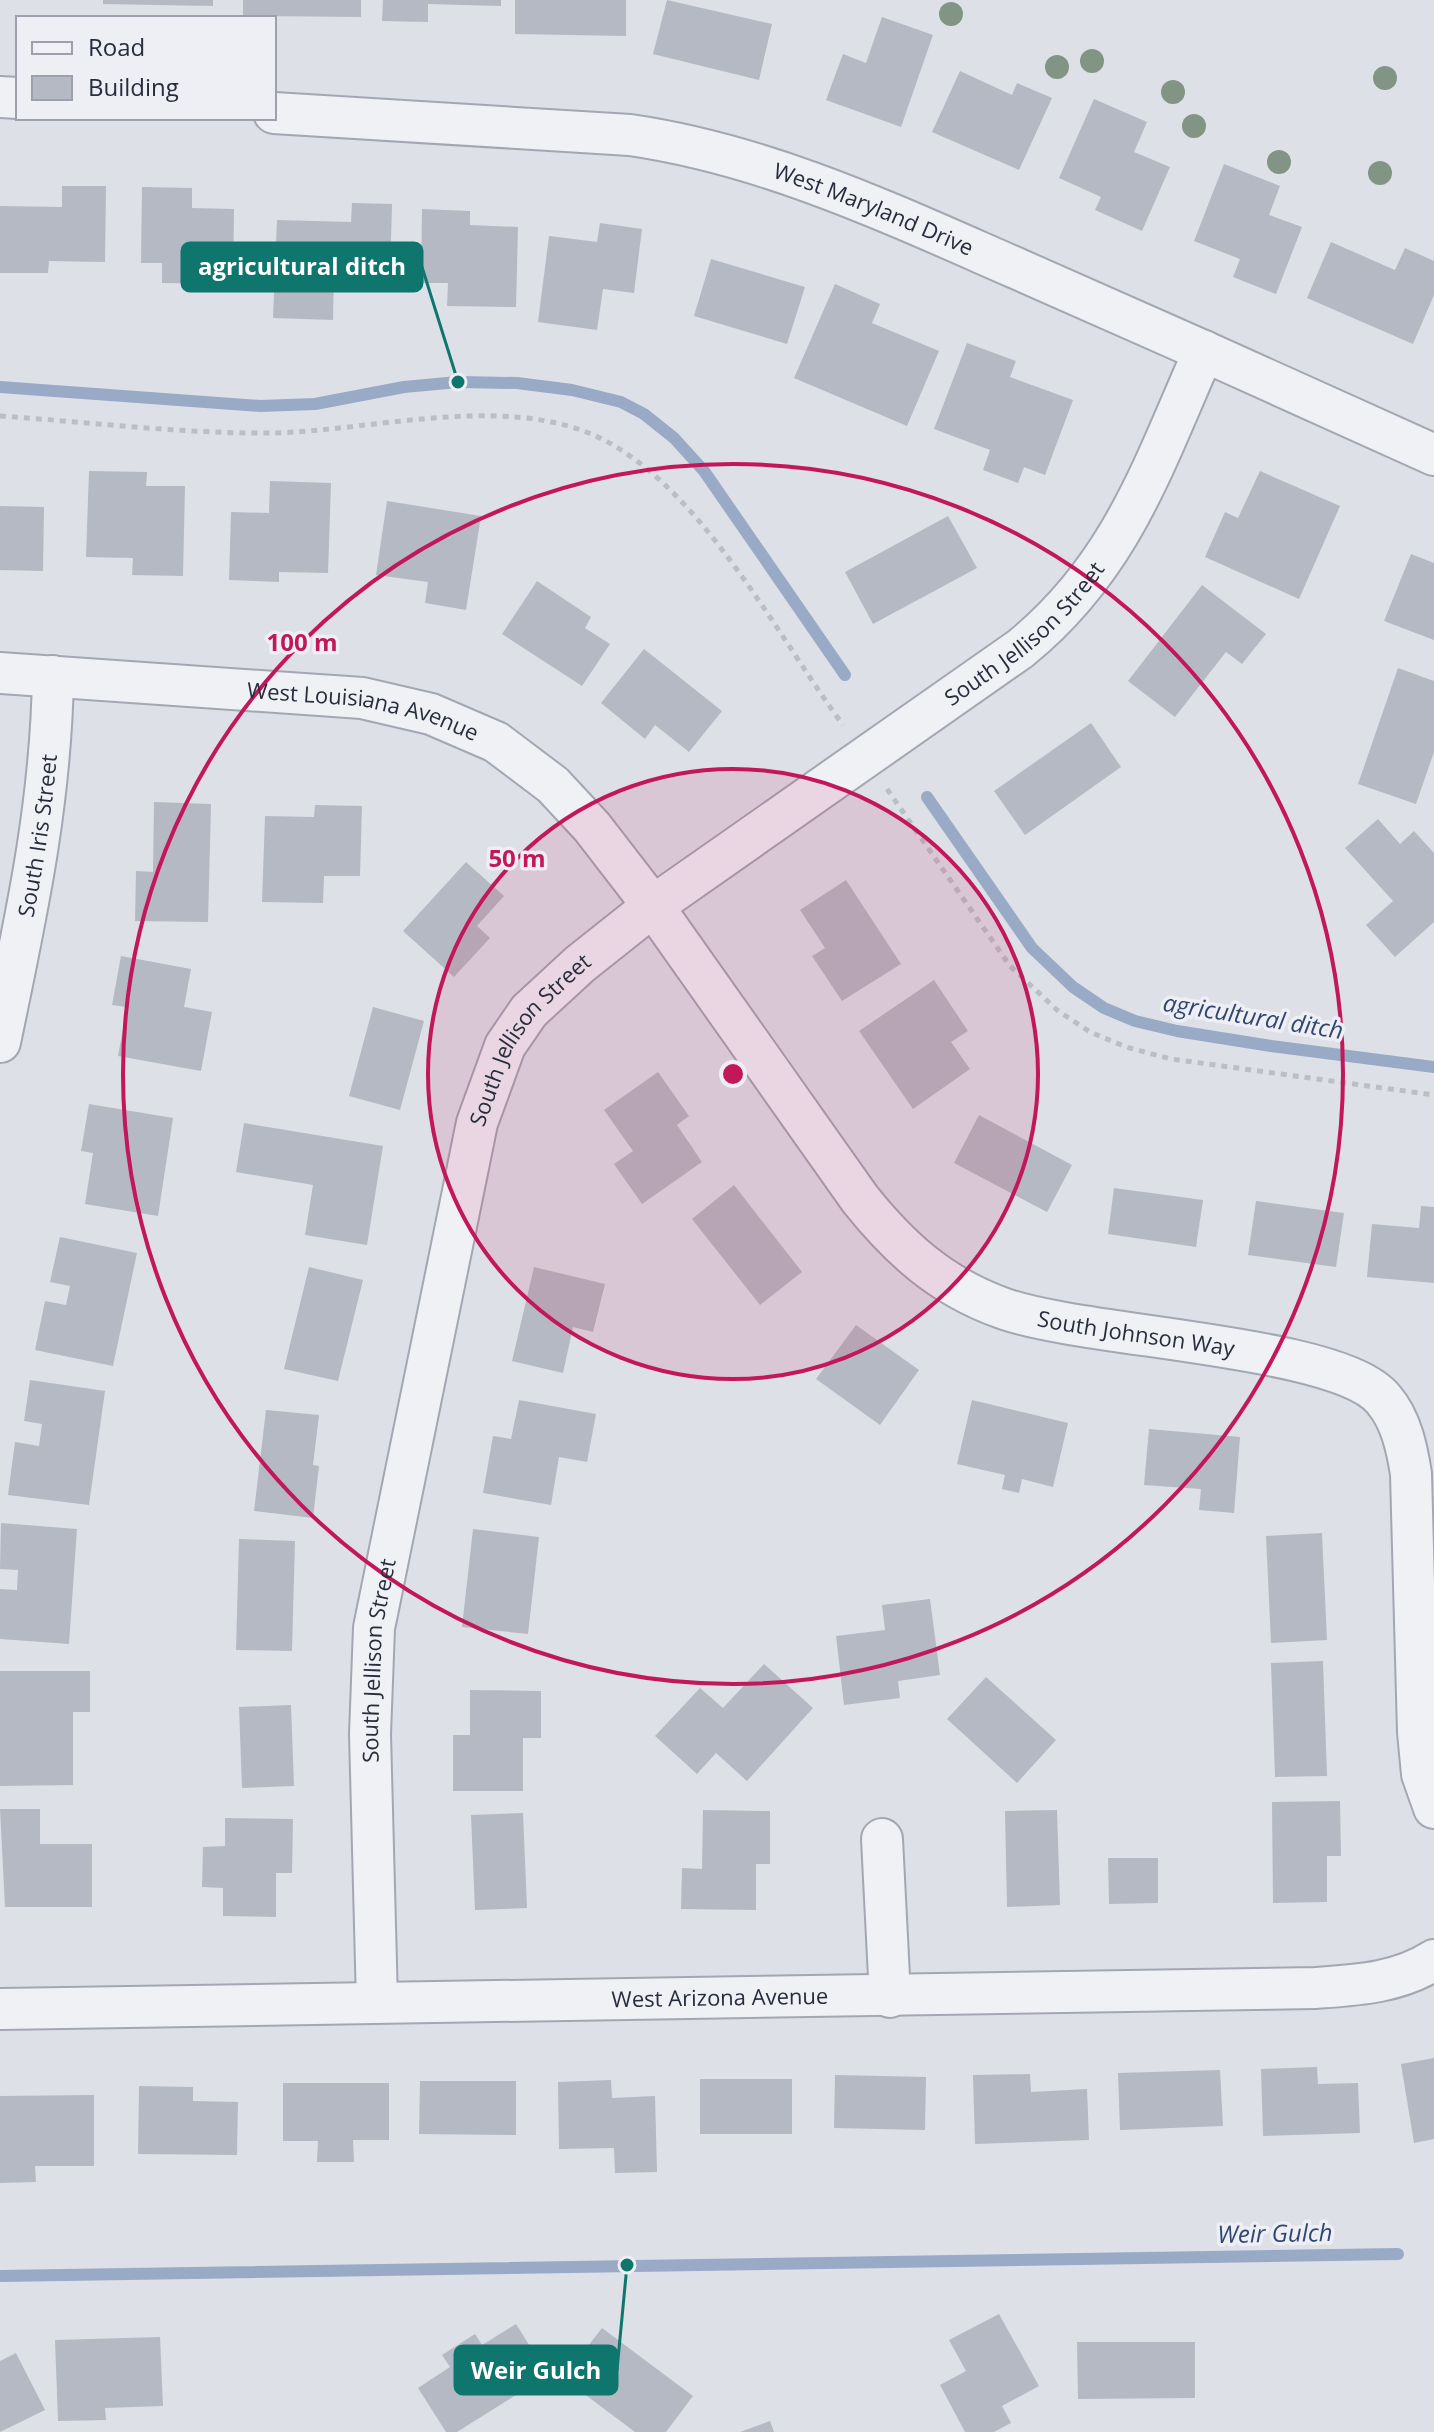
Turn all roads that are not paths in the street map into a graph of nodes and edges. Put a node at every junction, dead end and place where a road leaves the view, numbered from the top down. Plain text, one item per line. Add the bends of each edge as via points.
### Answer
1 (276, 113) edge
2 (1204, 351) junction
3 (1434, 455) edge
4 (0, 673) edge
5 (53, 676) junction
6 (653, 906) junction
7 (0, 1042) edge
8 (1434, 1808) edge
9 (882, 1839) dead end
10 (1434, 1960) edge
11 (890, 1997) junction
12 (377, 2002) junction
13 (0, 2009) edge

1 - 2 street, West Maryland Drive via 579,130 672,141 873,206
2 - 3 street, West Maryland Drive
2 - 6 street, South Jellison Street via 1116,543 1050,625
4 - 5 street, West Louisiana Avenue
5 - 6 street, West Louisiana Avenue via 332,694 431,714 496,742 553,785
5 - 7 street, South Iris Street via 45,816
6 - 8 street, South Johnson Way via 860,1199 890,1236 936,1277 1034,1318 1291,1359 1335,1372 1383,1398 1404,1438 1411,1474 1418,1732 1422,1774
6 - 12 street, South Jellison Street via 529,1011 505,1046 480,1113 374,1628 370,1734
9 - 11 street
10 - 11 street, West Arizona Avenue via 1395,1978 1358,1985
11 - 12 street, West Arizona Avenue
12 - 13 street, West Arizona Avenue

